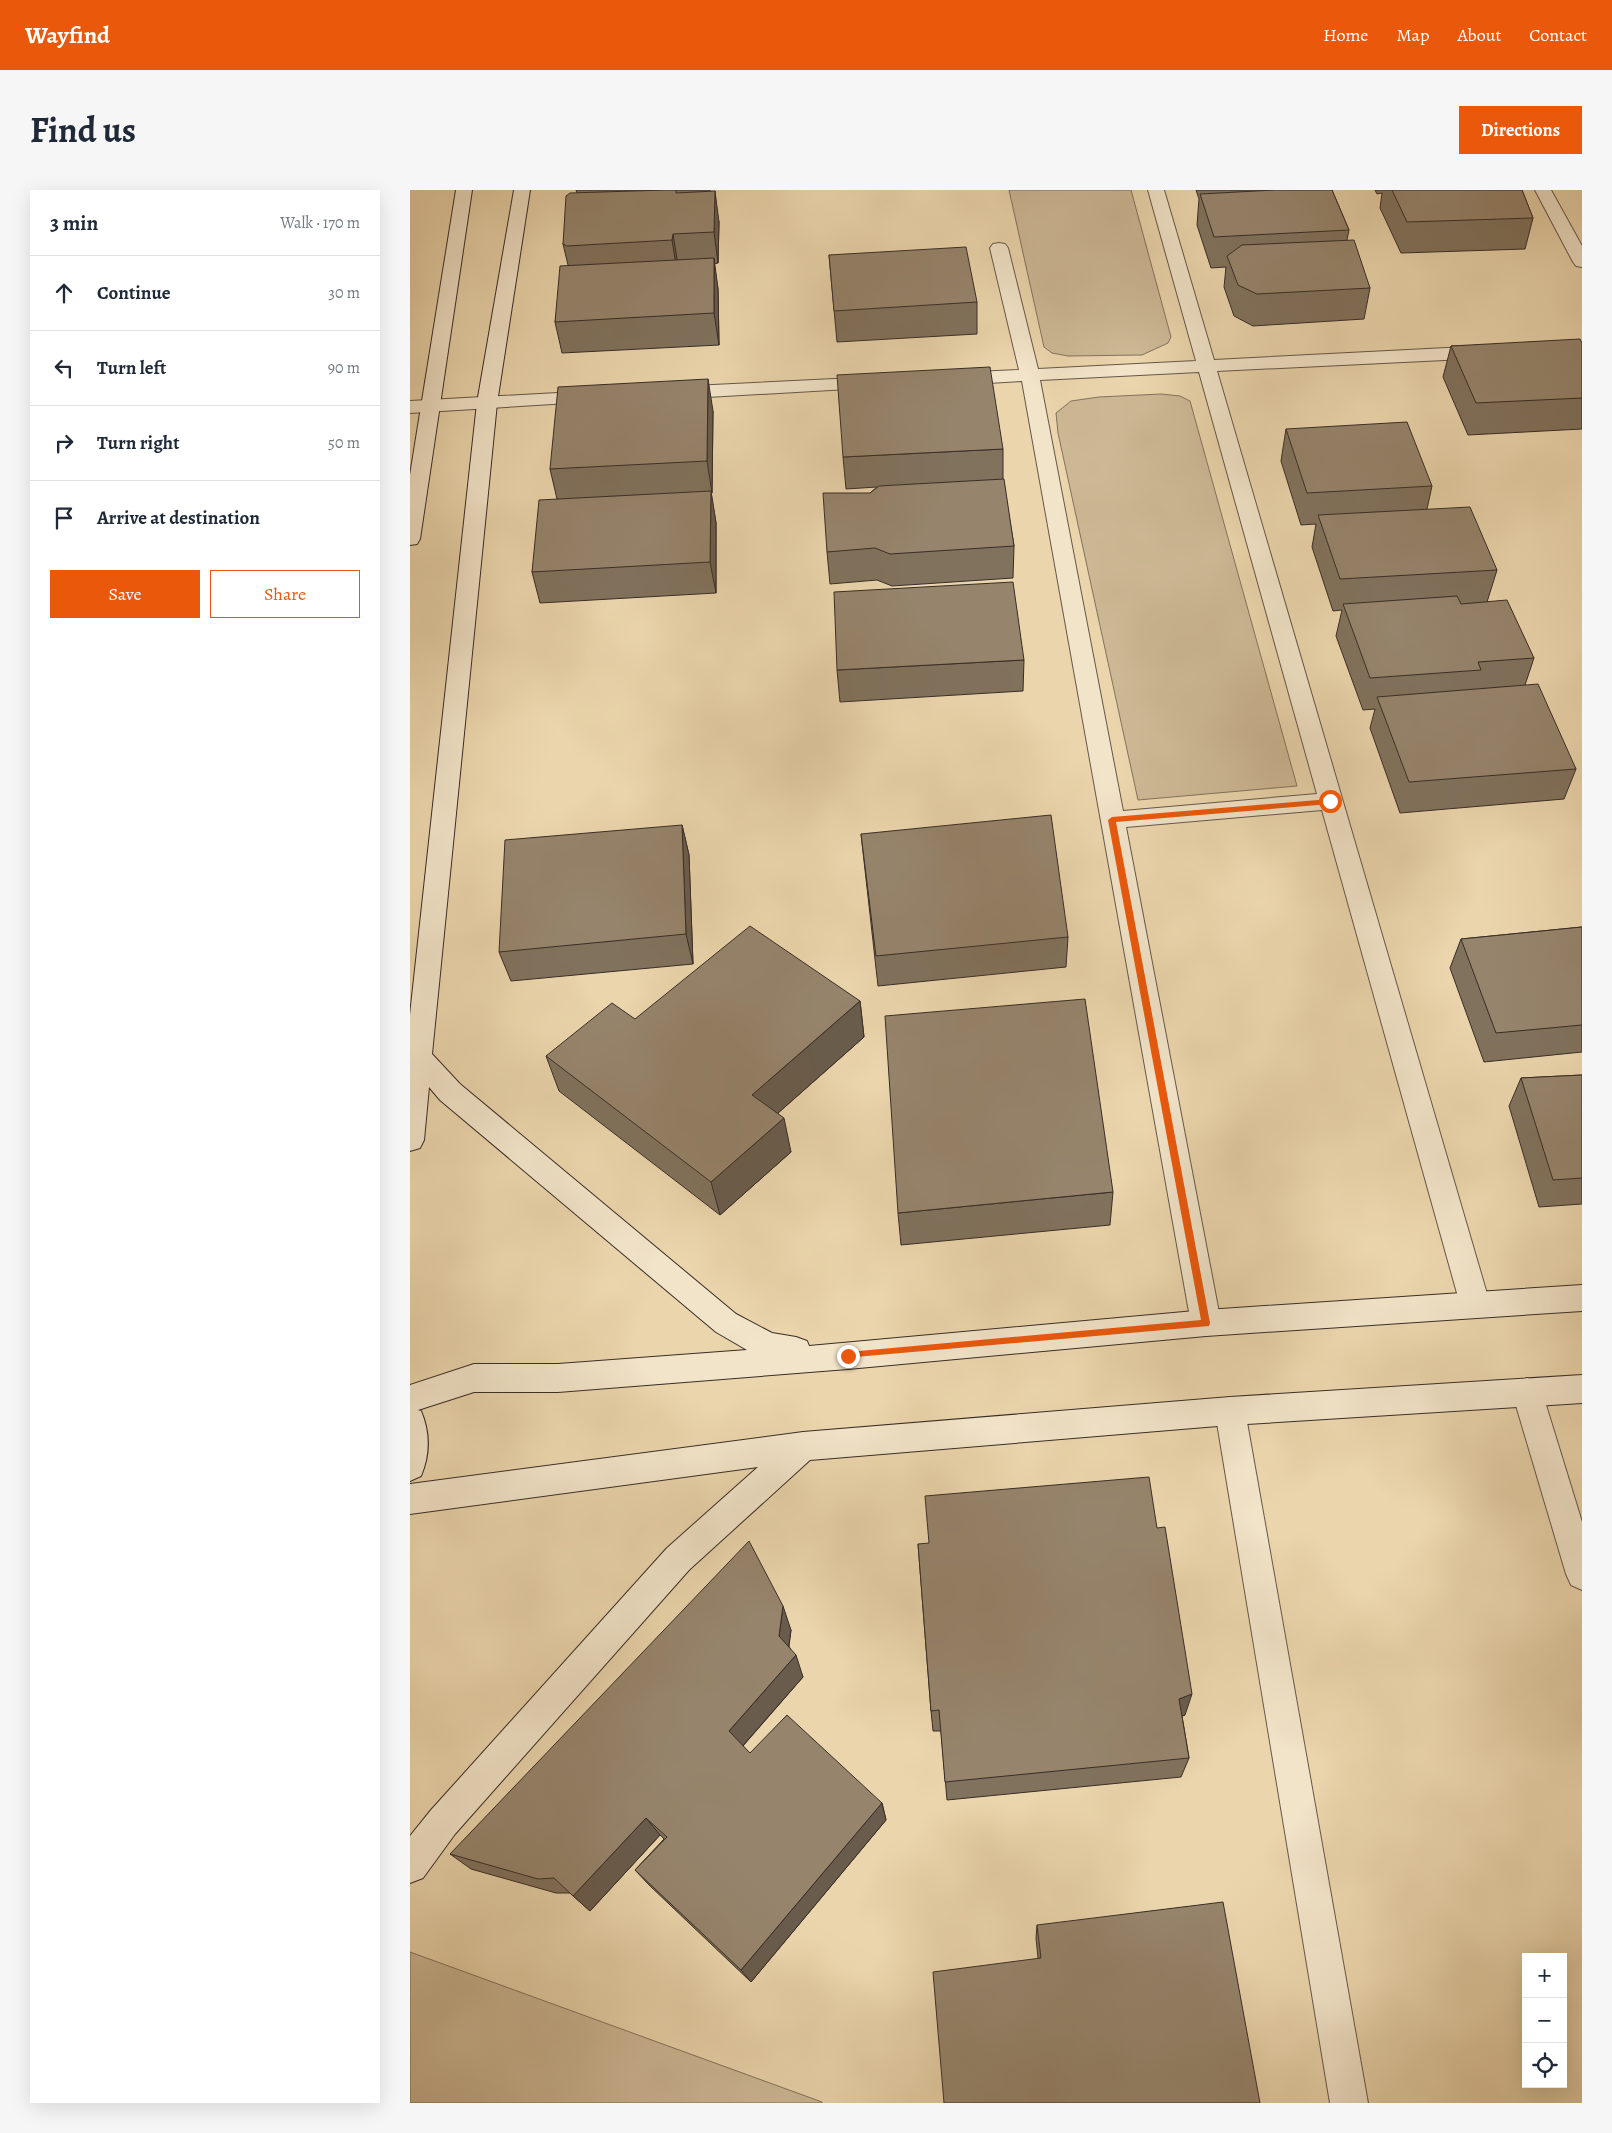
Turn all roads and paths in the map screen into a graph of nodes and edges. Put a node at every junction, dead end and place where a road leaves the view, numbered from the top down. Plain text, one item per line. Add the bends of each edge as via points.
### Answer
1 (464, 190) edge
2 (522, 190) edge
3 (1156, 190) edge
4 (1543, 190) edge
5 (999, 248) dead end
6 (1582, 262) edge
7 (1503, 352) edge
8 (1207, 367) junction
9 (1030, 375) junction
10 (941, 380) edge
11 (892, 382) edge
12 (655, 394) edge
13 (616, 396) edge
14 (488, 403) junction
15 (430, 406) junction
16 (410, 407) edge
17 (410, 538) edge
18 (1330, 801) junction
19 (1112, 820) junction
20 (419, 1057) junction
21 (410, 1140) edge
22 (1582, 1298) edge
23 (1475, 1304) junction
24 (1206, 1323) junction
25 (848, 1356) junction
26 (1582, 1389) edge
27 (1527, 1392) junction
28 (410, 1399) edge
29 (1230, 1411) junction
30 (410, 1421) edge
31 (803, 1446) junction
32 (410, 1466) edge
33 (410, 1499) edge
34 (1582, 1574) edge
35 (410, 1865) edge
36 (1349, 2103) edge

1 - 15 street
2 - 14 street
3 - 8 street
4 - 6 street
5 - 9 street
7 - 8 street
8 - 9 street
8 - 18 street
9 - 10 street
9 - 19 street
11 - 12 street
13 - 14 street
14 - 15 street
14 - 20 street
15 - 16 street
15 - 17 street
18 - 19 street
18 - 23 street
19 - 24 street
20 - 21 street
20 - 25 street via 450,1092 726,1323 767,1346
22 - 23 street
23 - 24 street
24 - 25 street
25 - 28 street via 558,1378 474,1378
26 - 27 street
27 - 29 street
27 - 34 street
29 - 31 street
29 - 36 street
30 - 32 street via 413,1431
31 - 33 street
31 - 35 street via 678,1560 443,1822

